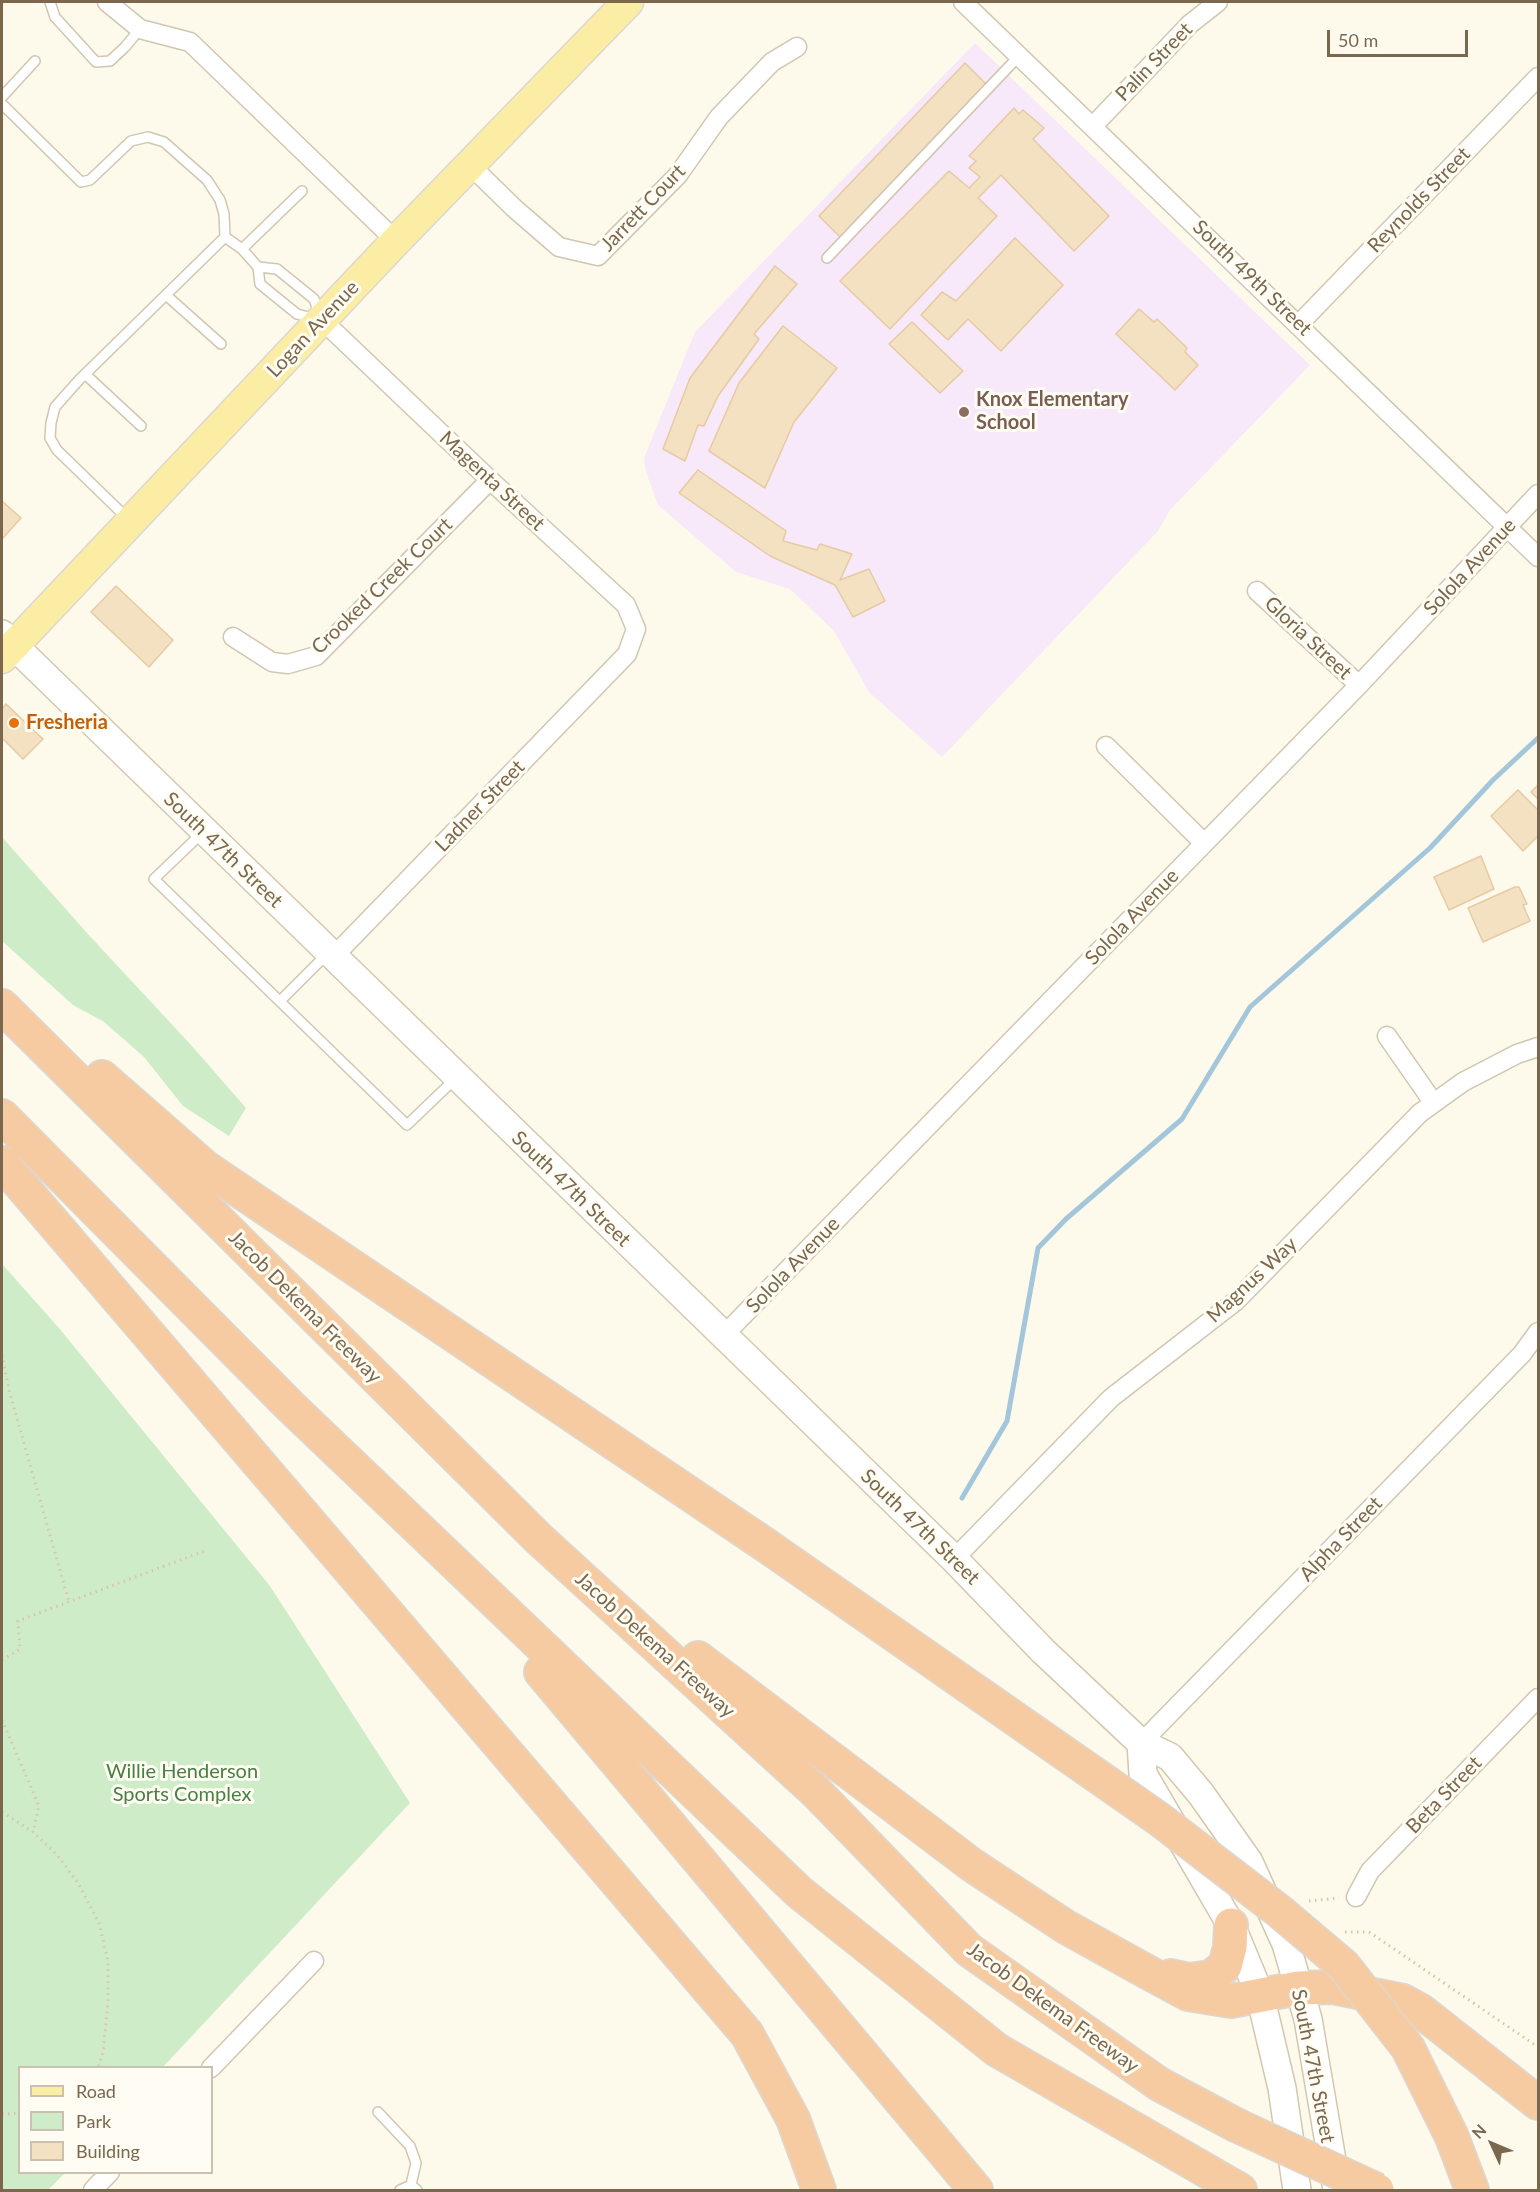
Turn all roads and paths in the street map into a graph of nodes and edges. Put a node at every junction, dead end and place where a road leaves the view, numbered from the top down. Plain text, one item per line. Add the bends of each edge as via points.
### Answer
1 (50, 2) edge
2 (107, 2) edge
3 (963, 2) edge
4 (1218, 2) edge
5 (620, 4) edge
6 (140, 29) junction
7 (797, 47) dead end
8 (1019, 56) junction
9 (35, 61) dead end
10 (1539, 77) edge
11 (2, 97) edge
12 (2, 104) edge
13 (1093, 126) junction
14 (471, 166) junction
15 (302, 191) dead end
16 (225, 237) junction
17 (396, 241) junction
18 (242, 249) junction
19 (827, 258) dead end
20 (258, 267) junction
21 (166, 295) junction
22 (322, 320) junction
23 (1299, 324) junction
24 (221, 344) dead end
25 (85, 374) junction
26 (141, 426) dead end
27 (490, 480) junction
28 (1539, 494) edge
29 (131, 522) junction
30 (1507, 527) junction
31 (1539, 557) edge
32 (1257, 591) dead end
33 (233, 637) dead end
34 (6, 646) edge
35 (627, 654) joint
36 (1359, 685) junction
37 (1106, 746) dead end
38 (204, 831) junction
39 (1204, 843) junction
40 (331, 955) junction
41 (2, 989) edge
42 (280, 1001) junction
43 (2, 1006) edge
44 (1386, 1036) dead end
45 (1539, 1047) edge
46 (457, 1077) junction
47 (1433, 1102) junction
48 (2, 1116) edge
49 (2, 1163) edge
50 (1539, 1332) edge
51 (723, 1336) junction
52 (2, 1356) edge
53 (290, 1407) junction
54 (538, 1538) junction
55 (207, 1550) dead end
56 (954, 1559) junction
57 (69, 1602) junction
58 (2, 1660) edge
59 (1539, 1698) edge
60 (2, 1720) edge
61 (1142, 1743) junction
62 (2, 1812) edge
63 (33, 1832) junction
64 (1356, 1897) joint
65 (1302, 1900) dead end
66 (1310, 1900) junction
67 (1314, 1905) dead end
68 (1231, 1925) junction
69 (1345, 1932) dead end
70 (314, 1961) dead end
71 (1142, 1969) junction
72 (1298, 1988) junction
73 (1260, 1995) junction
74 (1539, 2047) edge
75 (98, 2066) edge
76 (212, 2066) edge
77 (1539, 2103) edge
78 (378, 2112) dead end
79 (2, 2114) edge
80 (18, 2114) edge
81 (108, 2174) edge
82 (414, 2188) edge
83 (93, 2190) edge
84 (400, 2190) edge
85 (819, 2190) edge
86 (976, 2190) edge
87 (1240, 2190) edge
88 (1297, 2190) edge
89 (1337, 2190) edge
90 (1377, 2190) edge
91 (1472, 2190) edge

1 - 6 lane via 55,17 96,62 110,61
2 - 6 street
3 - 8 street, South 49th Street
4 - 13 street, Palin Street via 1190,24
5 - 14 main road, Logan Avenue
6 - 17 street via 190,42
7 - 14 street, Jarrett Court via 772,62 724,111 678,175 598,256 559,247
8 - 13 street, South 49th Street
8 - 19 lane
9 - 11 lane
10 - 23 street, Reynolds Street
12 - 16 lane via 81,182 90,180 131,141 148,137 164,142 207,180 220,200
13 - 23 street, South 49th Street
14 - 17 main road, Logan Avenue
15 - 18 lane
16 - 18 lane
16 - 21 lane
17 - 22 main road, Logan Avenue
18 - 20 lane
20 - 22 lane via 277,269 314,299
20 - 22 lane via 260,285 297,314
21 - 24 lane
21 - 25 lane
22 - 27 street, Magenta Street
22 - 29 main road, Logan Avenue
23 - 30 street, South 49th Street
25 - 26 lane
25 - 29 lane via 55,407 50,438 57,450
27 - 33 street, Crooked Creek Court via 316,656 288,664 272,663
27 - 35 street, Magenta Street via 626,605 636,629
28 - 30 street, Solola Avenue
29 - 34 main road, Logan Avenue
30 - 31 street, South 49th Street
30 - 36 street, Solola Avenue
32 - 36 street, Gloria Street
34 - 38 main road, South 47th Street
35 - 40 street, Ladner Street
36 - 39 street, Solola Avenue
37 - 39 street
38 - 40 main road, South 47th Street
38 - 42 lane via 154,879
39 - 51 street, Solola Avenue
40 - 42 lane
40 - 46 main road, South 47th Street
41 - 91 highway, bridge via 206,1168 767,1546 1159,1819 1279,1911 1344,1966 1408,2048 1452,2137
42 - 46 lane via 407,1125
43 - 54 highway, Jacob Dekema Freeway
44 - 47 street
45 - 47 street, Magnus Way via 1516,1054
46 - 51 main road, South 47th Street
47 - 56 street, Magnus Way via 1236,1301 1111,1398
48 - 53 highway
49 - 85 highway via 747,2034 793,2119
50 - 61 street, Alpha Street
51 - 56 main road, South 47th Street
52 - 57 path
53 - 86 highway via 545,1676
53 - 87 highway via 799,1892 997,2050
54 - 71 highway via 972,1865 1066,1927
54 - 90 highway, Jacob Dekema Freeway, bridge via 817,1792 969,1950 1159,2084
55 - 57 path
56 - 61 main road, South 47th Street via 1043,1651
57 - 58 path via 18,1621 20,1649
59 - 64 street, Beta Street via 1370,1871
60 - 63 path via 39,1806
61 - 68 main road, South 47th Street via 1143,1774
61 - 72 main road, South 47th Street via 1170,1757 1249,1862 1286,1944
62 - 63 path
63 - 75 path via 78,1883 99,1923 108,1961 108,1991
64 - 66 path
65 - 66 path
66 - 67 path
68 - 71 highway via 1225,1966 1211,1977 1189,1980
68 - 73 main road, South 47th Street
69 - 74 path via 1369,1932 1376,1936
70 - 76 street
71 - 73 highway via 1188,1994 1231,2001
72 - 73 highway
72 - 77 highway via 1333,1987 1403,2001
72 - 89 main road, South 47th Street via 1316,2060
73 - 88 main road, South 47th Street via 1282,2088
78 - 82 lane via 410,2146 416,2163
79 - 80 path
81 - 83 street
82 - 84 lane

